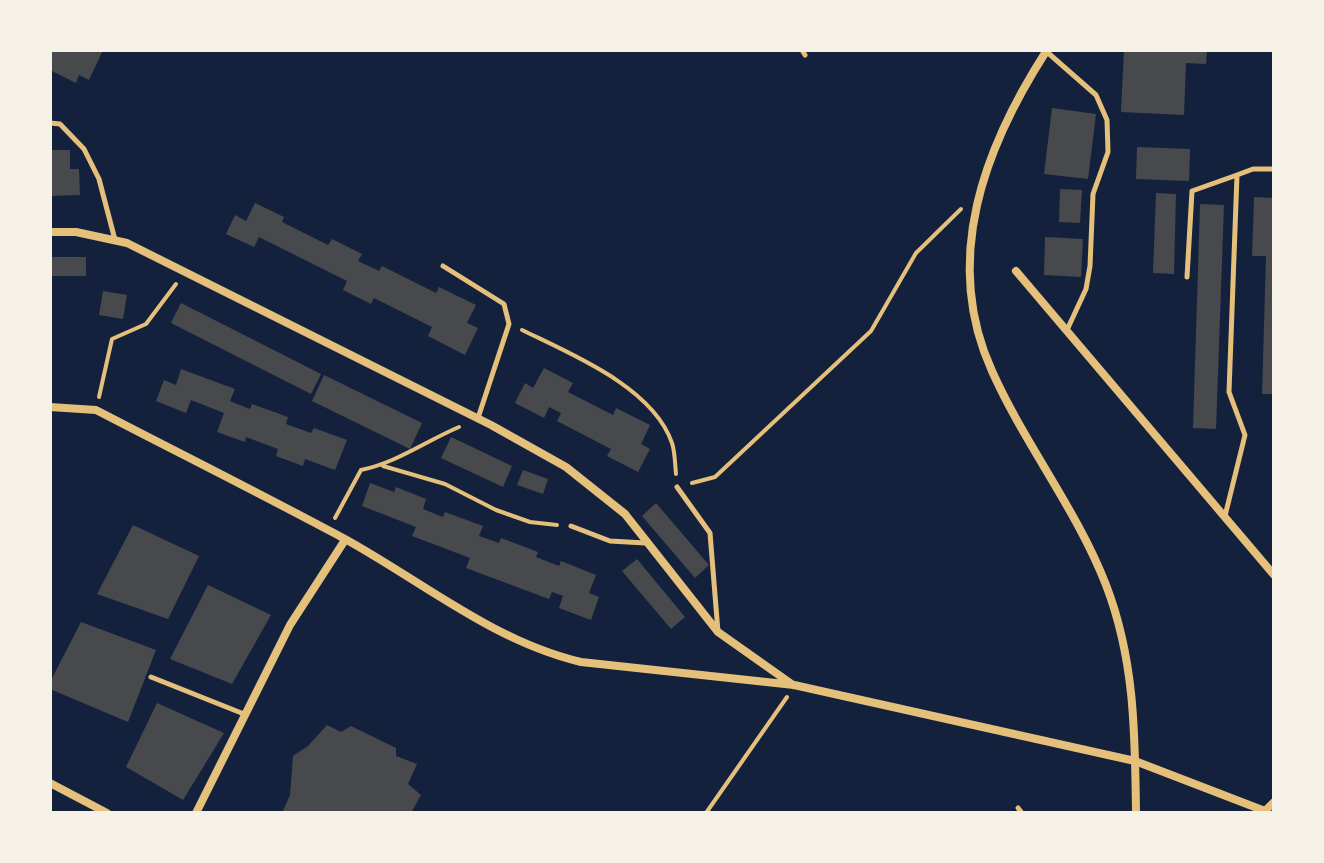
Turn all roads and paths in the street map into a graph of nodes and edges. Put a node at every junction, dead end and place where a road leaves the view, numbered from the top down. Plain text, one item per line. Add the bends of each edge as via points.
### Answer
1 (1046, 51) edge
2 (50, 123) edge
3 (1274, 169) edge
4 (1237, 175) junction
5 (980, 190) junction
6 (50, 232) edge
7 (115, 240) junction
8 (443, 266) dead end
9 (1016, 271) dead end
10 (185, 272) junction
11 (1187, 277) dead end
12 (509, 324) junction
13 (1067, 330) junction
14 (50, 407) edge
15 (96, 410) junction
16 (477, 419) junction
17 (383, 466) junction
18 (677, 487) junction
19 (1225, 516) junction
20 (571, 526) joint
21 (328, 531) junction
22 (345, 540) junction
23 (645, 543) junction
24 (1274, 575) edge
25 (718, 632) junction
26 (151, 677) dead end
27 (794, 685) junction
28 (244, 714) junction
29 (1135, 761) junction
30 (50, 783) edge
31 (1274, 802) edge
32 (1264, 812) edge
33 (107, 813) edge
34 (196, 813) edge
35 (706, 813) edge
36 (1136, 813) edge

1 - 5 street via 1002,126
1 - 13 lane via 1096,95 1107,120 1108,152 1093,194 1086,289
2 - 7 lane via 60,124 84,149 99,179
3 - 4 lane
4 - 11 lane via 1192,191
4 - 19 lane via 1229,392 1245,435
5 - 18 path via 916,253 871,331 715,477
5 - 29 street via 970,281 981,341 1105,583 1132,683
6 - 7 street
7 - 10 street
8 - 12 lane via 504,304
9 - 13 street
10 - 15 path via 146,324 112,339
10 - 16 street
12 - 16 lane
12 - 18 path via 605,373 635,395 661,421 673,444
13 - 19 street
14 - 15 street
15 - 21 street
16 - 17 path
16 - 23 street via 566,467 625,514
17 - 20 path via 445,484 530,522
17 - 21 path via 361,470
18 - 25 lane via 710,533
19 - 24 street
20 - 23 lane via 610,541
21 - 22 street
22 - 27 street via 495,630 550,654
22 - 28 street via 290,625
23 - 25 street
25 - 27 street
26 - 28 lane
27 - 29 street
27 - 35 path
28 - 34 street
29 - 32 street
29 - 36 street
30 - 33 street
31 - 32 street

